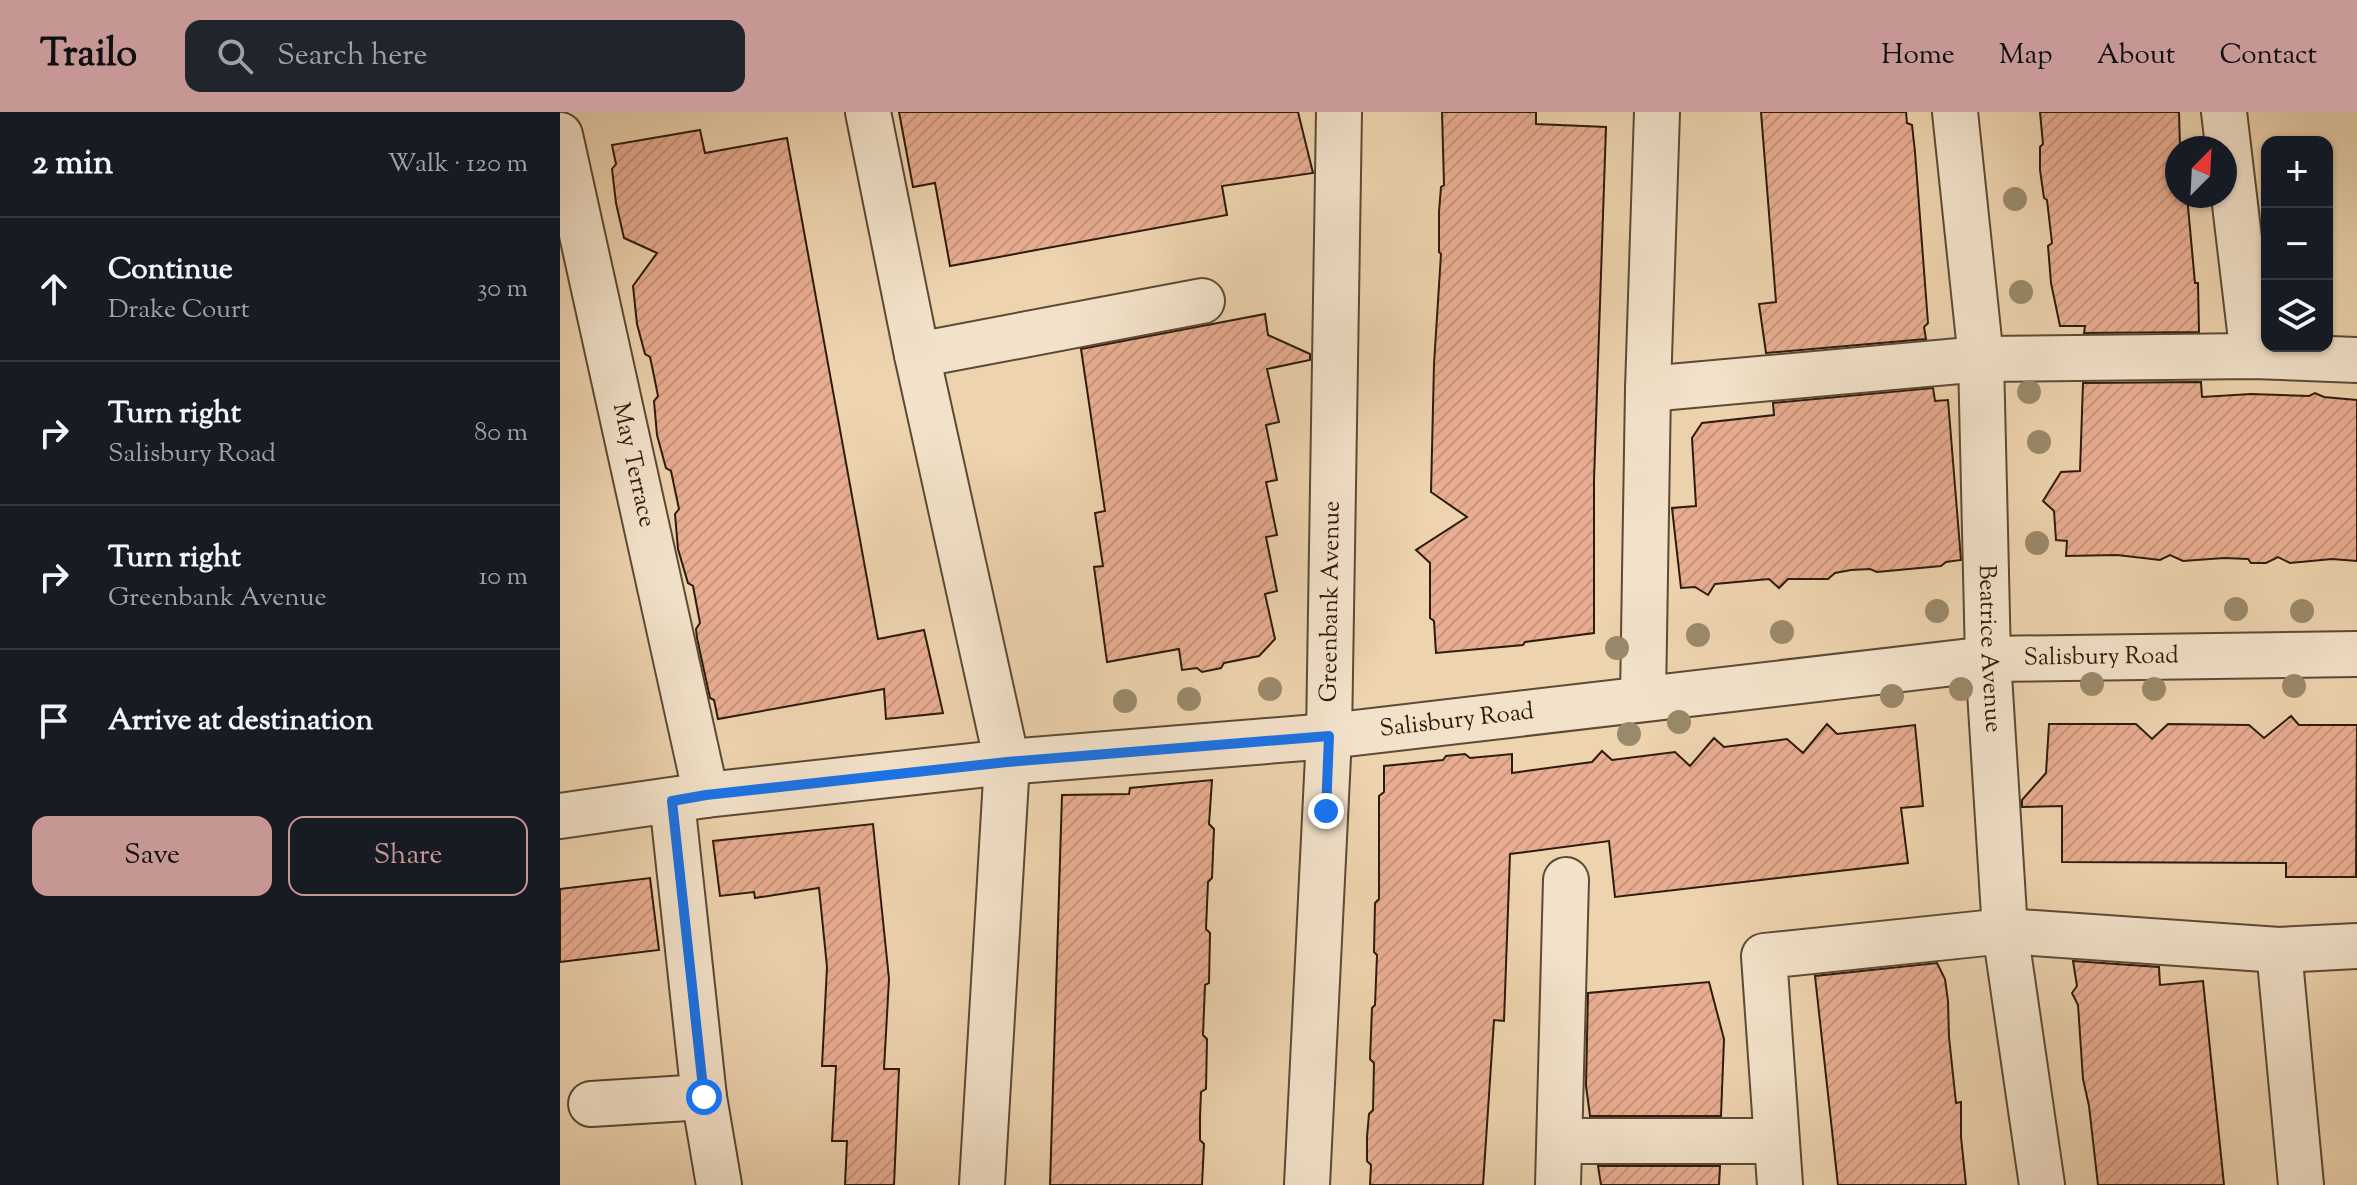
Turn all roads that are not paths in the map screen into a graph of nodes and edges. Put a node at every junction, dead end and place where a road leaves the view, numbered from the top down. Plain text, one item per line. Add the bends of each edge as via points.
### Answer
1 (569, 112) edge
2 (868, 112) edge
3 (1339, 112) edge
4 (1657, 112) edge
5 (1955, 112) edge
6 (2224, 112) edge
7 (560, 114) edge
8 (560, 135) edge
9 (1202, 301) dead end
10 (917, 355) junction
11 (2253, 356) junction
12 (1981, 359) junction
13 (2357, 360) edge
14 (1648, 389) junction
15 (2357, 654) edge
16 (1988, 659) junction
17 (1643, 698) junction
18 (1329, 736) junction
19 (1007, 762) junction
20 (689, 798) junction
21 (560, 816) edge
22 (1566, 880) dead end
23 (2005, 931) junction
24 (2357, 946) edge
25 (2279, 950) junction
26 (704, 1097) junction
27 (591, 1104) dead end
28 (1560, 1141) junction
29 (1776, 1141) junction
30 (719, 1185) edge
31 (982, 1185) edge
32 (1307, 1185) edge
33 (1558, 1185) edge
34 (1780, 1185) edge
35 (2042, 1185) edge
36 (2301, 1185) edge

1 - 7 street
2 - 10 street
3 - 18 street, Greenbank Avenue
4 - 14 street
5 - 12 street, Beatrice Avenue
6 - 11 street
8 - 20 street, May Terrace
9 - 10 street
10 - 19 street
11 - 12 street
11 - 13 street
12 - 14 street
12 - 16 street, Beatrice Avenue
14 - 17 street
15 - 16 street, Salisbury Road
16 - 17 street, Salisbury Road
16 - 23 street, Beatrice Avenue
17 - 18 street, Salisbury Road
18 - 19 street, Salisbury Road
18 - 32 street, Greenbank Avenue
19 - 20 street, Salisbury Road
19 - 31 street
20 - 21 street, Salisbury Road
20 - 26 street, May Terrace
22 - 28 street
23 - 25 street
23 - 29 street via 1764,956
23 - 35 street, Beatrice Avenue
24 - 25 street
25 - 36 street
26 - 27 street
26 - 30 street, May Terrace
28 - 29 street
28 - 33 street
29 - 34 street

